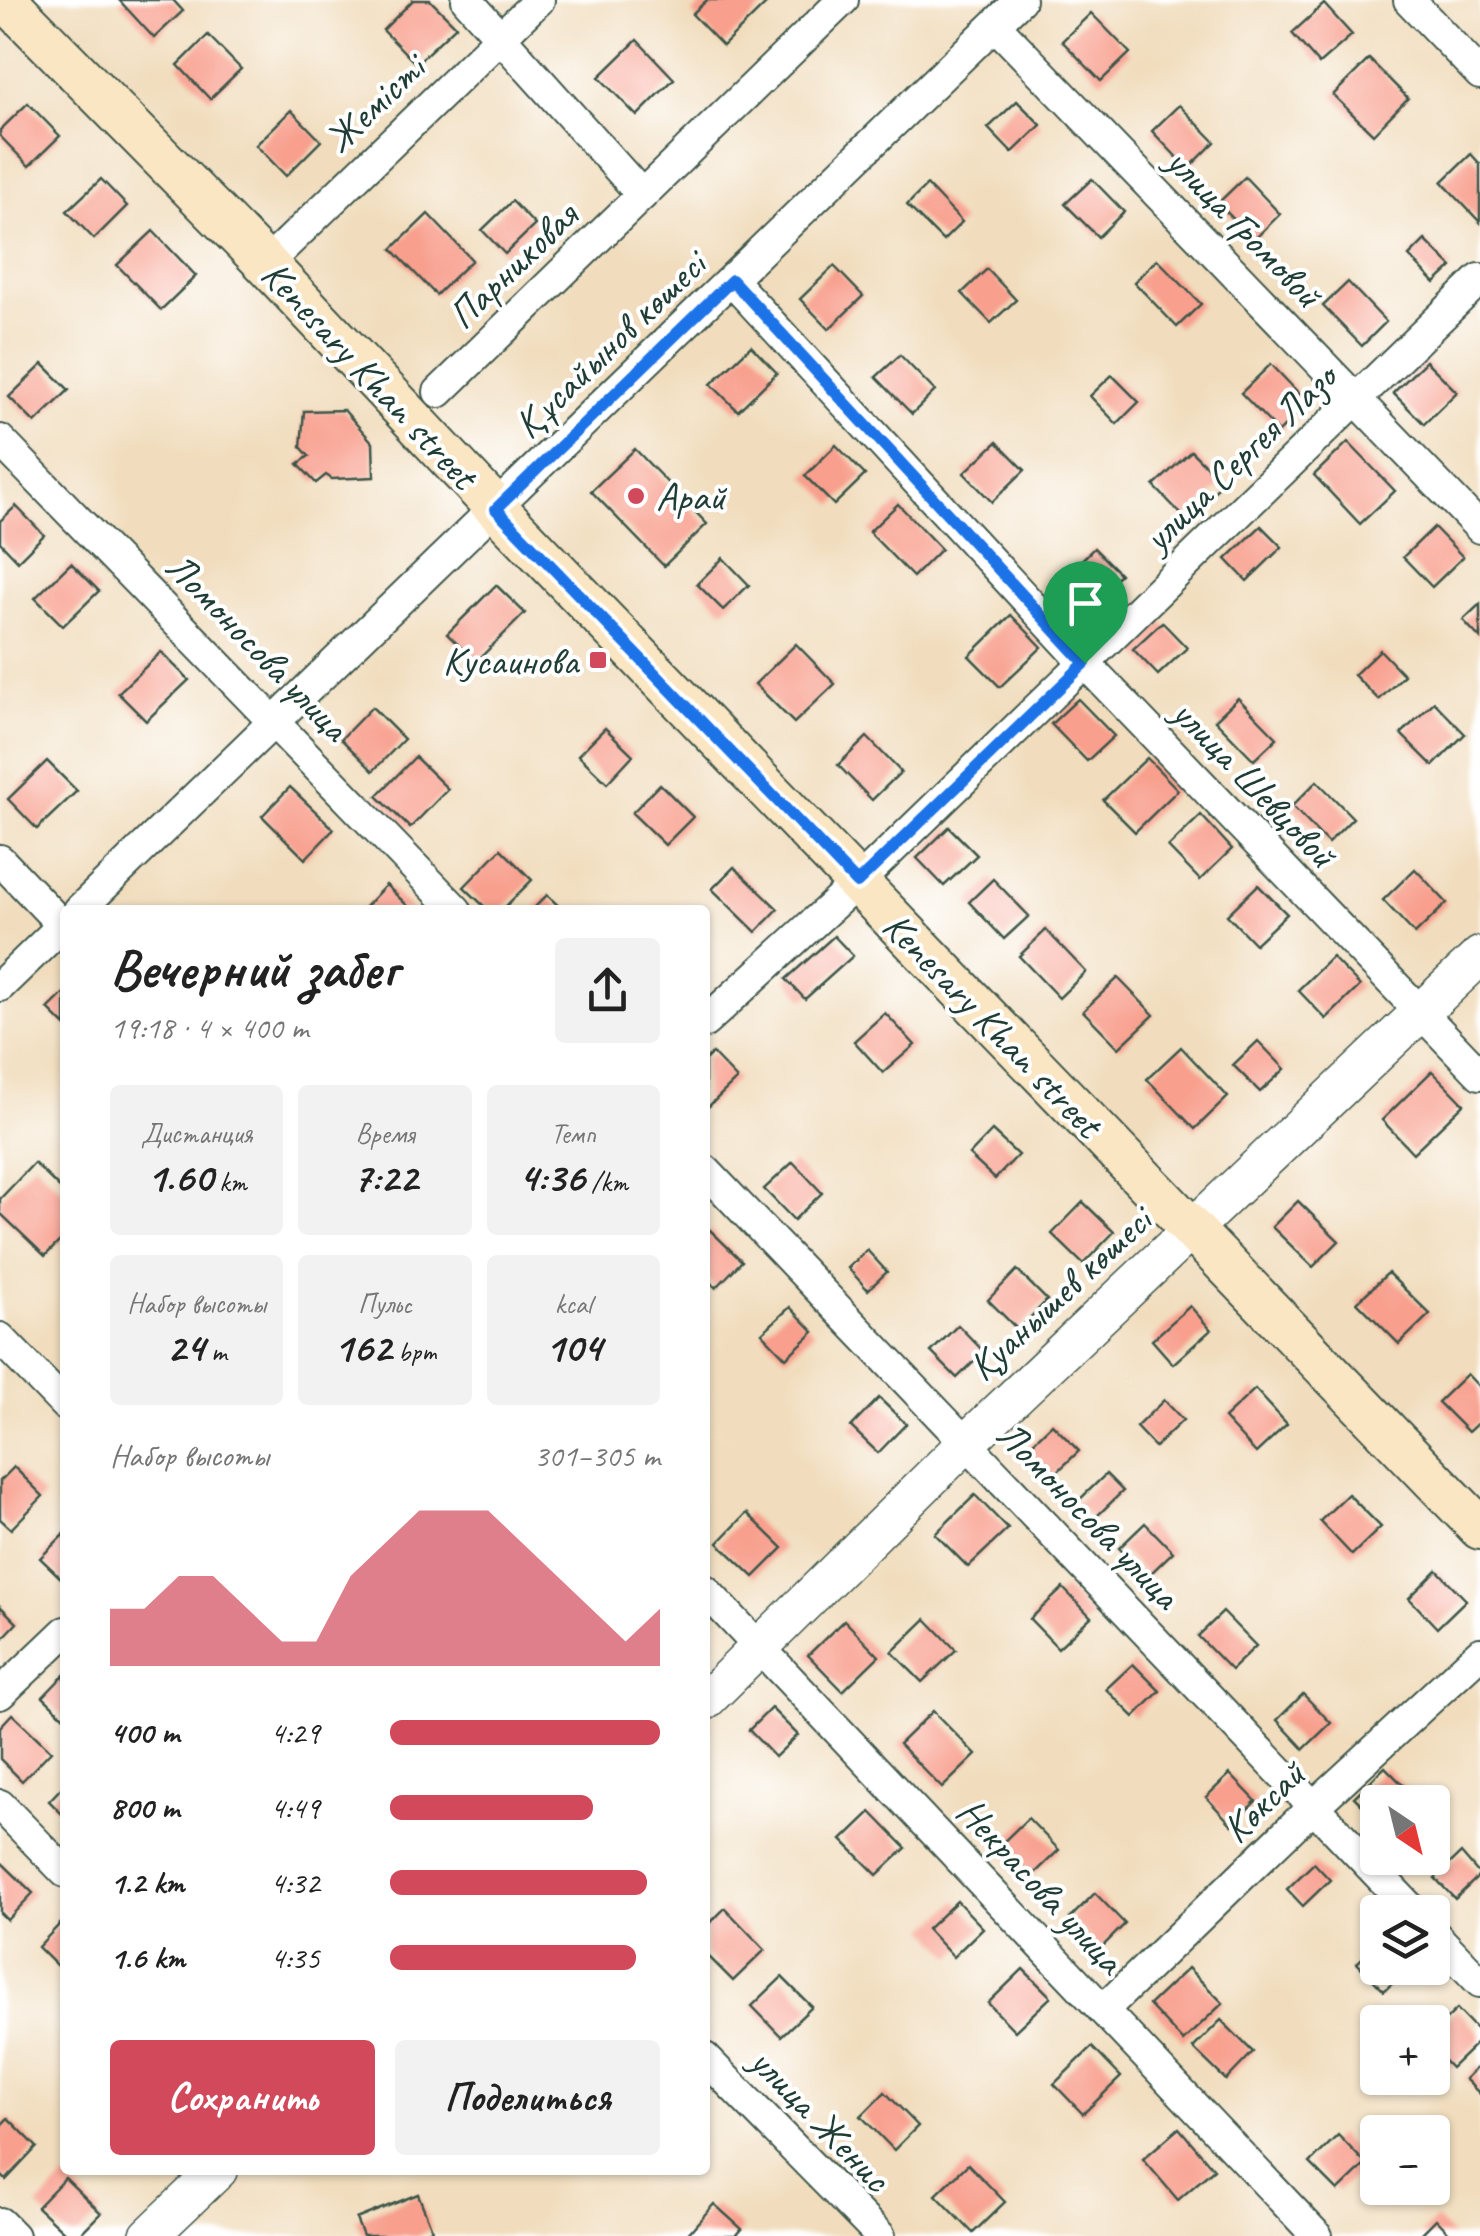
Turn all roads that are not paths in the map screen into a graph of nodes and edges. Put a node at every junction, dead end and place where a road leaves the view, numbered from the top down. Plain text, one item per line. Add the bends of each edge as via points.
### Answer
1 (6, 0) edge
2 (468, 0) edge
3 (539, 0) edge
4 (843, 0) edge
5 (1020, 0) edge
6 (1408, 0) edge
7 (995, 25) junction
8 (502, 36) junction
9 (1480, 74) edge
10 (642, 196) junction
11 (266, 264) junction
12 (1480, 279) edge
13 (732, 280) junction
14 (438, 392) dead end
15 (1356, 399) junction
16 (0, 440) edge
17 (496, 509) junction
18 (1480, 528) edge
19 (1085, 663) junction
20 (276, 721) junction
21 (0, 860) edge
22 (857, 883) junction
23 (86, 905) edge
24 (451, 905) edge
25 (60, 915) edge
26 (60, 930) edge
27 (1480, 956) edge
28 (0, 986) edge
29 (1420, 1013) junction
30 (710, 1017) edge
31 (1480, 1074) edge
32 (710, 1175) edge
33 (1192, 1230) junction
34 (0, 1338) edge
35 (60, 1400) edge
36 (966, 1443) junction
37 (1480, 1528) edge
38 (710, 1595) edge
39 (60, 1637) edge
40 (760, 1646) junction
41 (1480, 1653) edge
42 (0, 1694) edge
43 (710, 1696) edge
44 (0, 1806) edge
45 (1314, 1807) junction
46 (60, 1867) edge
47 (1398, 1895) edge
48 (1450, 1951) edge
49 (1480, 1982) edge
50 (1103, 2010) junction
51 (710, 2063) edge
52 (213, 2175) edge
53 (0, 2223) edge
54 (13, 2236) edge
55 (149, 2236) edge
56 (880, 2236) edge
57 (1317, 2236) edge

1 - 11 main road, Kenesary Khan street
2 - 8 street
3 - 8 street, Жемісті
4 - 10 street, Парниковая
5 - 7 street, Құсайынов көшесі
6 - 9 street
7 - 13 street, Құсайынов көшесі
7 - 15 street, улица Громовой
8 - 10 street
8 - 11 street, Жемісті
10 - 14 street, Парниковая
11 - 17 main road, Kenesary Khan street
12 - 15 street, улица Сергея Лазо
13 - 17 street, Құсайынов көшесі
13 - 19 street, улица Шевцовой
15 - 18 street, улица Громовой
15 - 19 street, улица Сергея Лазо
16 - 20 street, Ломоносова улица
17 - 20 street, Құсайынов көшесі
17 - 22 main road, Kenesary Khan street
19 - 22 street, улица Сергея Лазо
19 - 29 street, улица Шевцовой
20 - 23 street, Құсайынов көшесі
20 - 24 street, Ломоносова улица
21 - 25 street
22 - 30 street, улица Сергея Лазо
22 - 33 main road, Kenesary Khan street
26 - 28 street, Құсайынов көшесі
27 - 29 street, Қуанышев көшесі
29 - 31 street, улица Шевцовой
29 - 33 street, Қуанышев көшесі
32 - 36 street, Ломоносова улица
33 - 36 street, Қуанышев көшесі
33 - 37 main road, Kenesary Khan street
34 - 35 street
36 - 40 street, Қуанышев көшесі
36 - 45 street, Ломоносова улица
38 - 40 street, Некрасова улица
39 - 42 street
40 - 43 street, Қуанышев көшесі
40 - 50 street, Некрасова улица
41 - 45 street, Көксай
44 - 46 street
45 - 47 street, Ломоносова улица
45 - 50 street, Көксай
48 - 49 street
50 - 57 street, Некрасова улица
51 - 56 street, улица Женис
52 - 55 street
53 - 54 street

